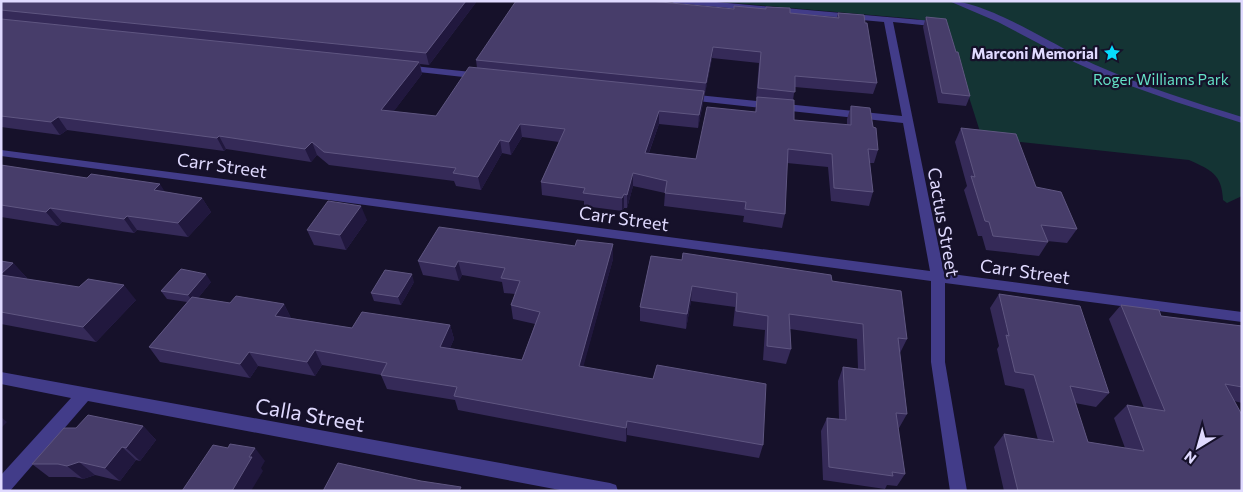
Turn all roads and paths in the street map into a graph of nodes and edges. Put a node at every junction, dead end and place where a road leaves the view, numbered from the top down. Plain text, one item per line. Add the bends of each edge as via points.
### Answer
1 (674, 1) edge
2 (953, 1) edge
3 (888, 20) junction
4 (941, 24) edge
5 (395, 67) edge
6 (494, 77) edge
7 (681, 96) edge
8 (907, 120) junction
9 (1242, 120) edge
10 (1, 153) edge
11 (938, 277) junction
12 (1242, 318) edge
13 (1, 378) edge
14 (84, 394) junction
15 (1, 488) edge
16 (610, 491) edge
17 (959, 491) edge

1 - 3 street
2 - 9 street via 996,18 1077,60 1120,78
3 - 4 street
3 - 8 street, Cactus Street
5 - 6 street
7 - 8 street
8 - 11 street, Cactus Street
10 - 11 street, Carr Street
11 - 12 street, Carr Street
11 - 17 street, Cactus Street via 938,362
13 - 14 street, Calla Street
14 - 15 street
14 - 16 street, Calla Street

